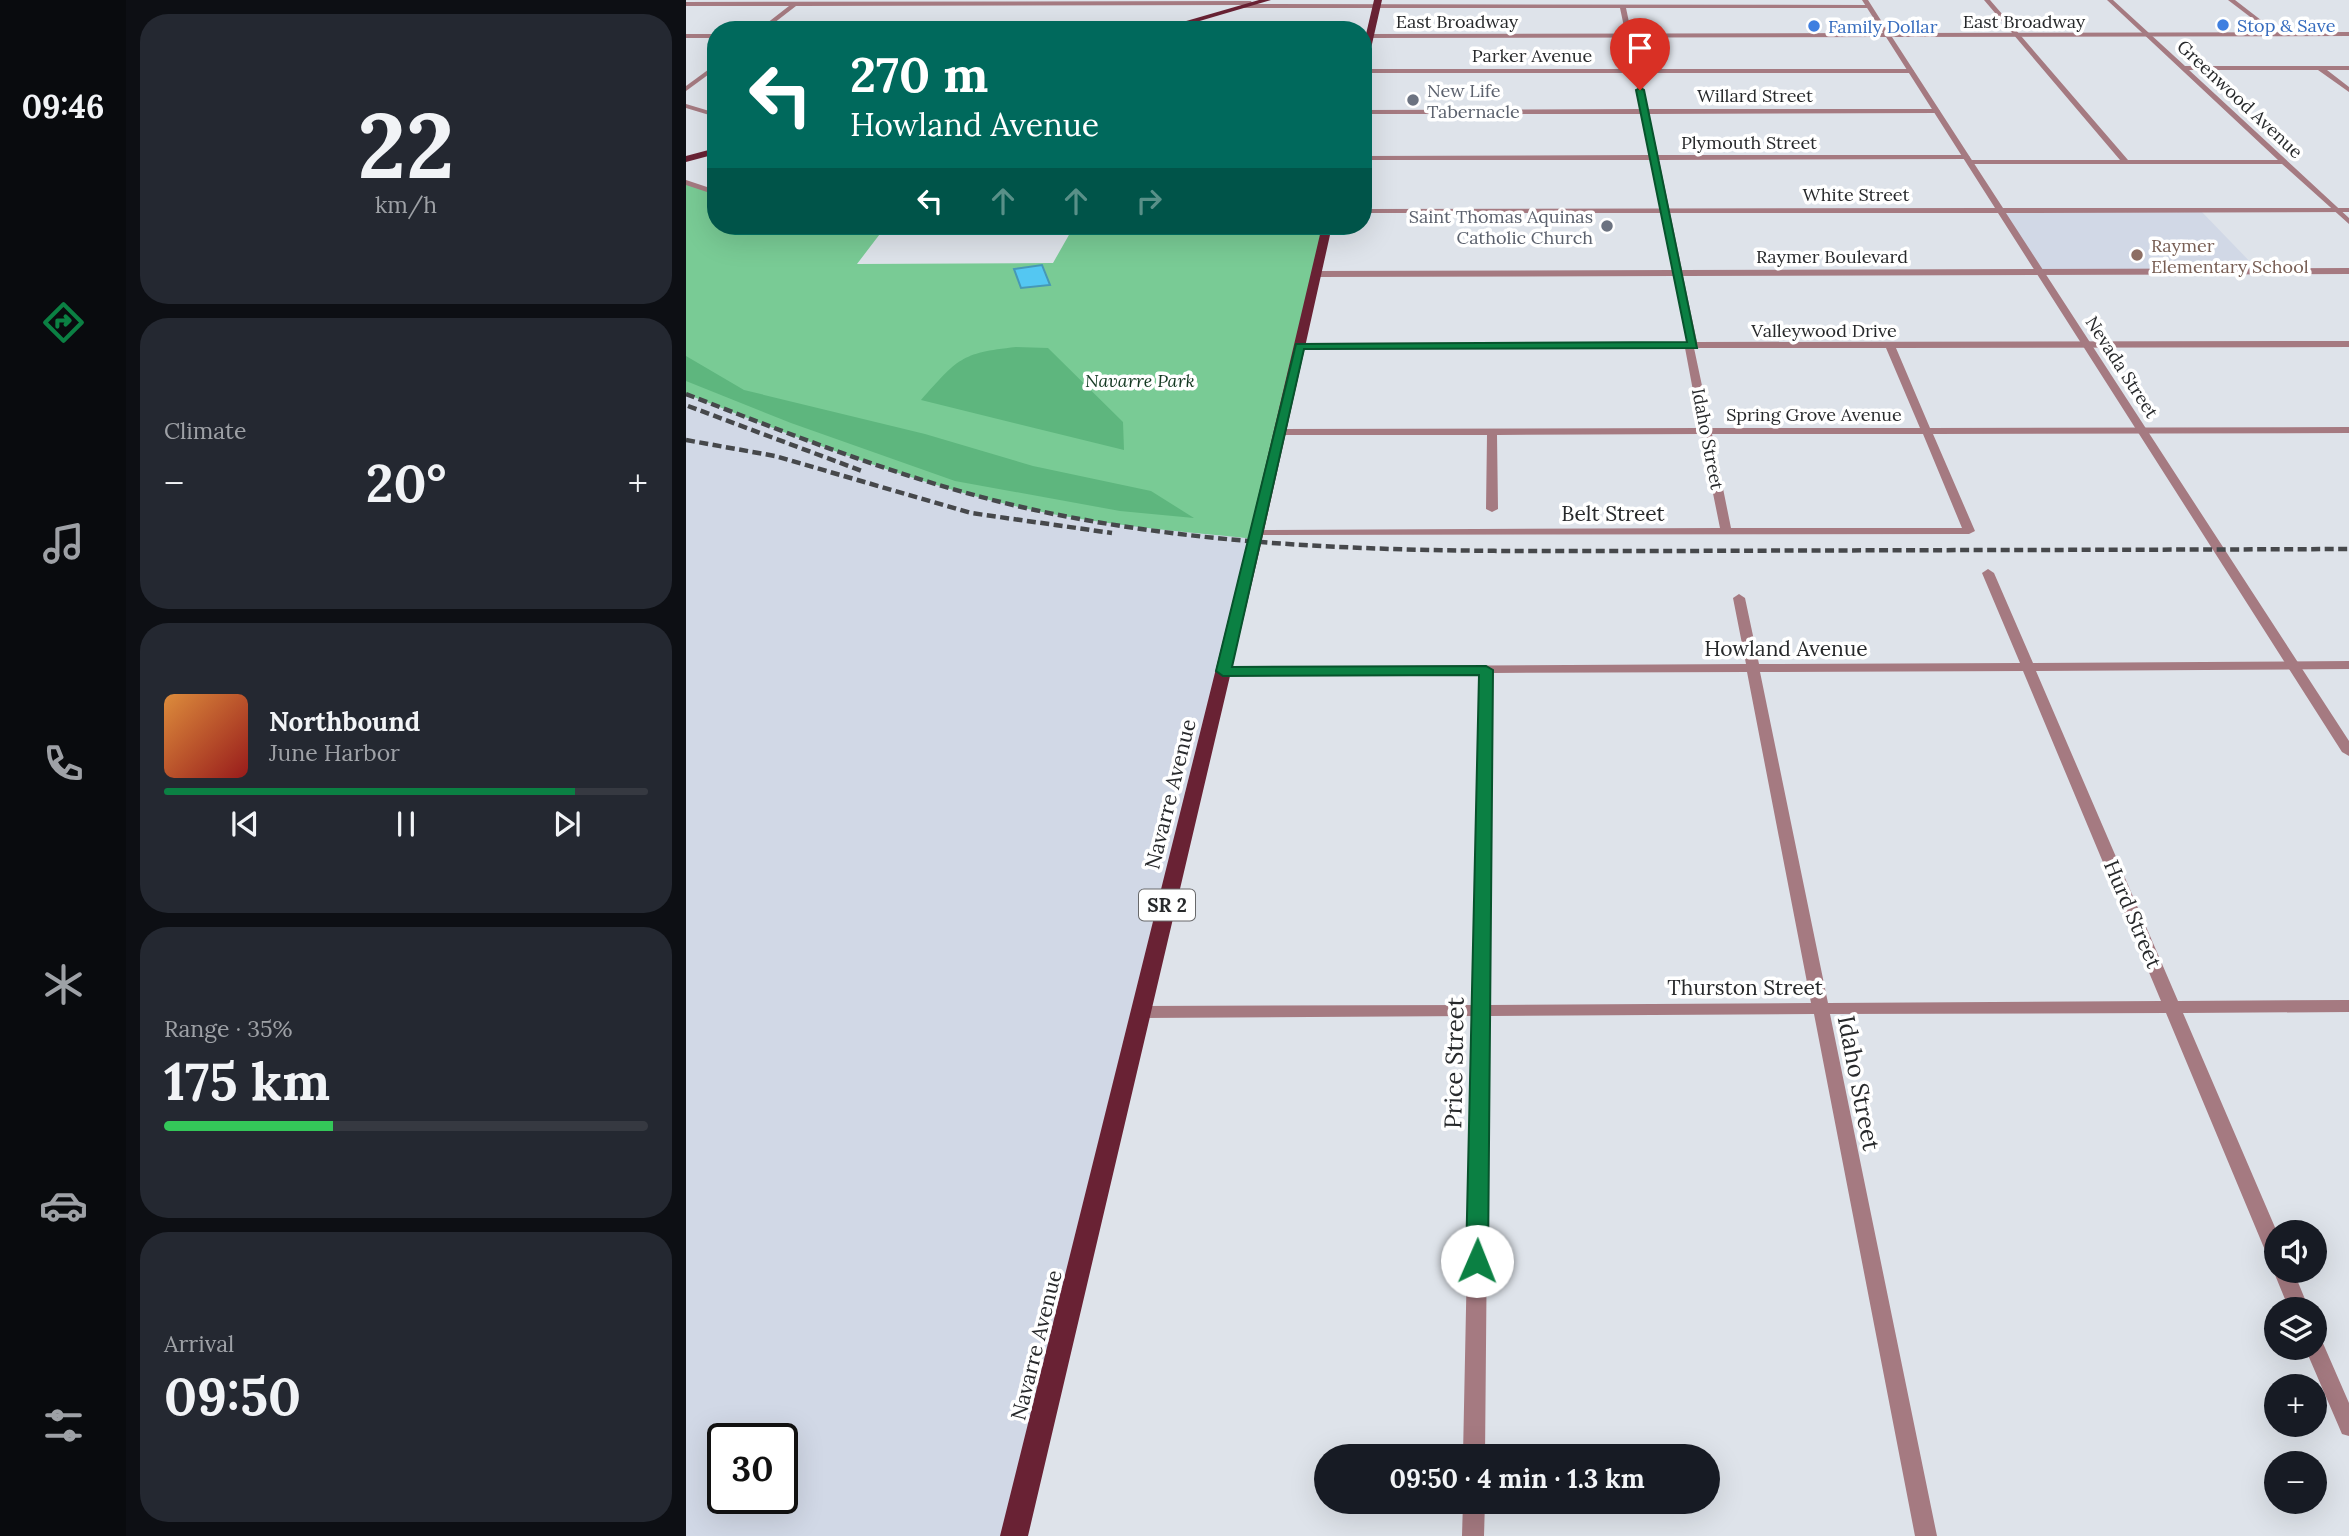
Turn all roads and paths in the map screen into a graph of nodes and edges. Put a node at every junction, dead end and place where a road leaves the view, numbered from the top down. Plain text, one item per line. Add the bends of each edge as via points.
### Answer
1 (1267, 0) edge
2 (1987, 0) edge
3 (2110, 0) edge
4 (2231, 0) edge
5 (797, 2) edge
6 (1256, 3) junction
7 (1378, 3) edge
8 (1528, 3) edge
9 (1867, 3) edge
10 (686, 4) edge
11 (1244, 6) junction
12 (1623, 6) junction
13 (773, 21) edge
14 (1191, 21) edge
15 (1372, 21) edge
16 (2276, 34) junction
17 (2349, 34) edge
18 (1628, 35) junction
19 (1888, 35) junction
20 (2017, 35) junction
21 (2147, 35) junction
22 (686, 36) edge
23 (707, 36) edge
24 (1372, 36) edge
25 (2183, 68) junction
26 (2320, 68) junction
27 (2349, 68) edge
28 (1372, 71) edge
29 (1636, 71) junction
30 (1911, 71) junction
31 (707, 73) edge
32 (686, 89) edge
33 (2349, 90) edge
34 (686, 106) edge
35 (1936, 110) junction
36 (1644, 111) junction
37 (707, 112) edge
38 (1372, 112) edge
39 (707, 153) edge
40 (1372, 158) edge
41 (1656, 158) junction
42 (686, 159) edge
43 (1968, 160) junction
44 (2126, 162) junction
45 (2284, 162) junction
46 (686, 182) edge
47 (707, 189) edge
48 (1667, 210) junction
49 (2000, 210) junction
50 (2336, 210) junction
51 (2349, 210) edge
52 (1372, 211) edge
53 (2349, 222) edge
54 (1325, 235) edge
55 (2349, 271) edge
56 (2040, 272) junction
57 (1679, 273) junction
58 (1316, 274) junction
59 (2349, 344) edge
60 (1691, 345) junction
61 (1890, 345) junction
62 (2087, 345) junction
63 (1299, 346) junction
64 (2349, 430) edge
65 (1927, 431) junction
66 (2142, 431) junction
67 (1280, 432) junction
68 (1492, 432) junction
69 (1707, 432) junction
70 (1493, 509) dead end
71 (1726, 532) junction
72 (1257, 533) junction
73 (1988, 573) dead end
74 (1739, 598) dead end
75 (2293, 665) junction
76 (2349, 665) edge
77 (2029, 666) junction
78 (1753, 668) junction
79 (1486, 670) junction
80 (1223, 671) junction
81 (2349, 752) edge
82 (2349, 1006) edge
83 (2172, 1007) junction
84 (1820, 1009) junction
85 (1480, 1011) junction
86 (1141, 1012) junction
87 (2264, 1224) edge
88 (2321, 1360) edge
89 (2349, 1427) edge
90 (1474, 1444) edge
91 (1474, 1514) edge
92 (1014, 1536) edge
93 (1473, 1536) edge
94 (1926, 1536) edge

1 - 6 main road
2 - 20 street
3 - 21 street, Greenwood Avenue
4 - 16 street
5 - 6 street
5 - 10 street
5 - 13 street
6 - 11 main road
7 - 8 street
7 - 11 street
7 - 15 main road
8 - 12 street
9 - 12 street
9 - 19 street, Nevada Street
11 - 14 main road
12 - 18 street, Idaho Street
16 - 17 street, East Broadway
16 - 21 street, East Broadway
18 - 19 street, East Broadway
18 - 24 street, East Broadway
18 - 29 street, Idaho Street
19 - 20 street, East Broadway
19 - 30 street, Nevada Street
20 - 21 street, East Broadway
20 - 44 street
21 - 25 street, Greenwood Avenue
22 - 23 street
25 - 26 street
25 - 45 street, Greenwood Avenue
26 - 27 street
26 - 33 street
28 - 29 street, Parker Avenue
29 - 30 street, Parker Avenue
29 - 36 street, Idaho Street
30 - 35 street, Nevada Street
31 - 32 street
34 - 37 street
35 - 36 street, Willard Street
35 - 43 street, Nevada Street
36 - 38 street, Willard Street
36 - 41 street, Idaho Street
39 - 42 main road
40 - 41 street, Plymouth Street
41 - 43 street, Plymouth Street
41 - 48 street, Idaho Street
43 - 44 street, Plymouth Street
43 - 49 street, Nevada Street
44 - 45 street, Plymouth Street
45 - 50 street, Greenwood Avenue
46 - 47 street
48 - 49 street, White Street
48 - 52 street, White Street
48 - 57 street, Idaho Street
49 - 50 street, White Street
49 - 56 street, Nevada Street
50 - 51 street, White Street
50 - 53 street, Greenwood Avenue
54 - 58 main road, Navarre Avenue / SR 2
55 - 56 street, Raymer Boulevard
56 - 57 street, Raymer Boulevard
56 - 62 street, Nevada Street
57 - 58 street, Raymer Boulevard
57 - 60 street, Idaho Street
58 - 63 main road, Navarre Avenue / SR 2
59 - 62 street, Valleywood Drive
60 - 61 street, Valleywood Drive
60 - 63 street, Valleywood Drive
60 - 69 street, Idaho Street
61 - 62 street, Valleywood Drive
61 - 65 street
62 - 66 street, Nevada Street
63 - 67 main road, Navarre Avenue / SR 2
64 - 66 street, Spring Grove Avenue
65 - 66 street, Spring Grove Avenue
65 - 69 street, Spring Grove Avenue
65 - 71 street, Belt Street via 1969,531
66 - 75 street, Nevada Street
67 - 68 street, Spring Grove Avenue
67 - 72 main road, Navarre Avenue / SR 2
68 - 69 street, Spring Grove Avenue
68 - 70 street
69 - 71 street, Idaho Street
71 - 72 street, Belt Street
72 - 80 main road, Navarre Avenue / SR 2
73 - 77 street, Hurd Street
74 - 78 street, Idaho Street
75 - 76 street, Howland Avenue
75 - 77 street, Howland Avenue
75 - 81 street, Nevada Street
77 - 78 street, Howland Avenue
77 - 83 street, Hurd Street
78 - 79 street, Howland Avenue
78 - 84 street, Idaho Street
79 - 80 street, Howland Avenue
79 - 85 street, Price Street
80 - 86 main road, Navarre Avenue / SR 2
82 - 83 street, Thurston Street
83 - 84 street, Thurston Street
83 - 87 street, Hurd Street
84 - 85 street, Thurston Street
84 - 94 street, Idaho Street
85 - 86 street, Thurston Street
85 - 90 street, Price Street
86 - 92 main road, Navarre Avenue / SR 2
88 - 89 street
91 - 93 street

